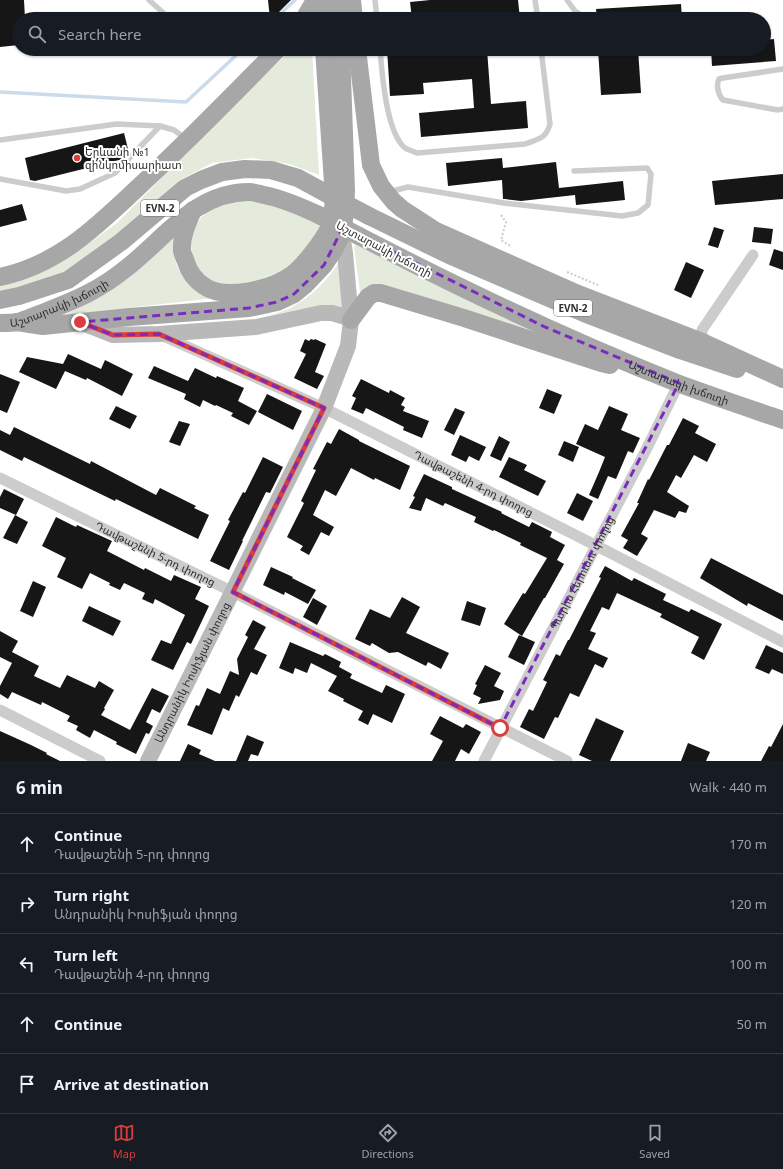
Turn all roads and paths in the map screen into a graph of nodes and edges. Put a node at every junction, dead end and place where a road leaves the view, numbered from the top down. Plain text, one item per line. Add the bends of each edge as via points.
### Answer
1 (149, 0) edge
2 (315, 0) edge
3 (321, 0) edge
4 (338, 0) edge
5 (352, 0) edge
6 (375, 0) edge
7 (535, 0) edge
8 (567, 0) edge
9 (162, 12) edge
10 (308, 12) edge
11 (322, 12) edge
12 (339, 12) edge
13 (353, 12) edge
14 (376, 12) edge
15 (537, 12) edge
16 (576, 12) edge
17 (271, 56) edge
18 (324, 56) edge
19 (341, 56) edge
20 (358, 56) edge
21 (381, 56) edge
22 (542, 56) edge
23 (783, 69) edge
24 (783, 109) edge
25 (160, 126) junction
26 (0, 140) edge
27 (188, 141) junction
28 (574, 171) dead end
29 (0, 179) edge
30 (386, 192) junction
31 (332, 197) junction
32 (193, 210) junction
33 (350, 235) junction
34 (753, 255) dead end
35 (0, 277) edge
36 (0, 300) edge
37 (351, 320) junction
38 (8, 322) edge
39 (80, 322) junction
40 (159, 334) junction
41 (702, 342) junction
42 (783, 379) edge
43 (671, 380) junction
44 (783, 385) edge
45 (324, 408) junction
46 (783, 420) edge
47 (0, 478) edge
48 (595, 545) junction
49 (233, 592) junction
50 (783, 642) edge
51 (0, 710) edge
52 (500, 728) junction
53 (100, 761) edge
54 (148, 761) edge
55 (484, 761) edge
56 (567, 761) edge

1 - 9 lane
2 - 10 main road
3 - 11 main road
4 - 12 main road
5 - 13 main road
6 - 14 lane
7 - 15 lane
8 - 16 lane
17 - 27 main road
18 - 31 main road
19 - 33 main road via 345,213
20 - 30 main road via 371,165
21 - 22 lane via 383,86 395,133 405,148 416,153 525,144 542,138 548,132 550,124
23 - 24 lane via 723,78 718,81 718,94 723,100
25 - 26 lane via 117,124
25 - 27 lane via 174,130
25 - 29 lane via 114,173 80,189 66,191
27 - 35 main road via 72,246 46,262
28 - 30 lane via 648,168 651,174 648,205 638,213 622,216 504,203 408,187
30 - 41 main road via 402,209 436,231 578,294
31 - 32 main road via 333,214 329,228 311,255 293,274 270,286 233,293 219,292 204,286 190,272 182,251 184,231
31 - 33 street, Անդրանիկ Իոսիֆյան փողոց
31 - 36 main road, Աշտարակի խճուղի / EVN-2 via 298,178 271,170 245,169 222,172 186,188 121,242 68,280
31 - 44 main road, Աշտարակի խճուղի / EVN-2, bridge via 448,255 584,313 680,350
32 - 33 main road, Աշտարակի խճուղի / EVN-2, bridge via 229,194 250,192 276,197 321,216
32 - 38 main road, Աշտարակի խճուղի / EVN-2 via 124,270 95,290 74,301
33 - 37 street, Անդրանիկ Իոսիֆյան փողոց via 346,253
33 - 39 main road via 305,285 277,302 249,308
33 - 43 main road, Աշտարակի խճուղի / EVN-2 via 545,327
34 - 41 street via 702,330
37 - 40 street via 332,313 321,313 256,327
37 - 43 main road via 368,297 374,293 381,293 601,363
37 - 45 street, Անդրանիկ Իոսիֆյան փողոց via 348,346
38 - 39 main road via 43,326
39 - 40 street via 113,335
40 - 45 street, Դավթաշենի 4-րդ փողոց
41 - 42 main road
43 - 46 main road, Աշտարակի խճուղի / EVN-2
43 - 48 street, Պարիս Հերունու փողոց via 646,450
45 - 48 street, Դավթաշենի 4-րդ փողոց
45 - 49 street, Անդրանիկ Իոսիֆյան փողոց
47 - 49 street, Դավթաշենի 5-րդ փողոց
48 - 50 street, Դավթաշենի 4-րդ փողոց
48 - 52 street, Պարիս Հերունու փողոց
49 - 52 street, Դավթաշենի 5-րդ փողոց
49 - 54 street, Անդրանիկ Իոսիֆյան փողոց
51 - 53 street
52 - 55 street, Պարիս Հերունու փողոց
52 - 56 street, Դավթաշենի 5-րդ փողոց

